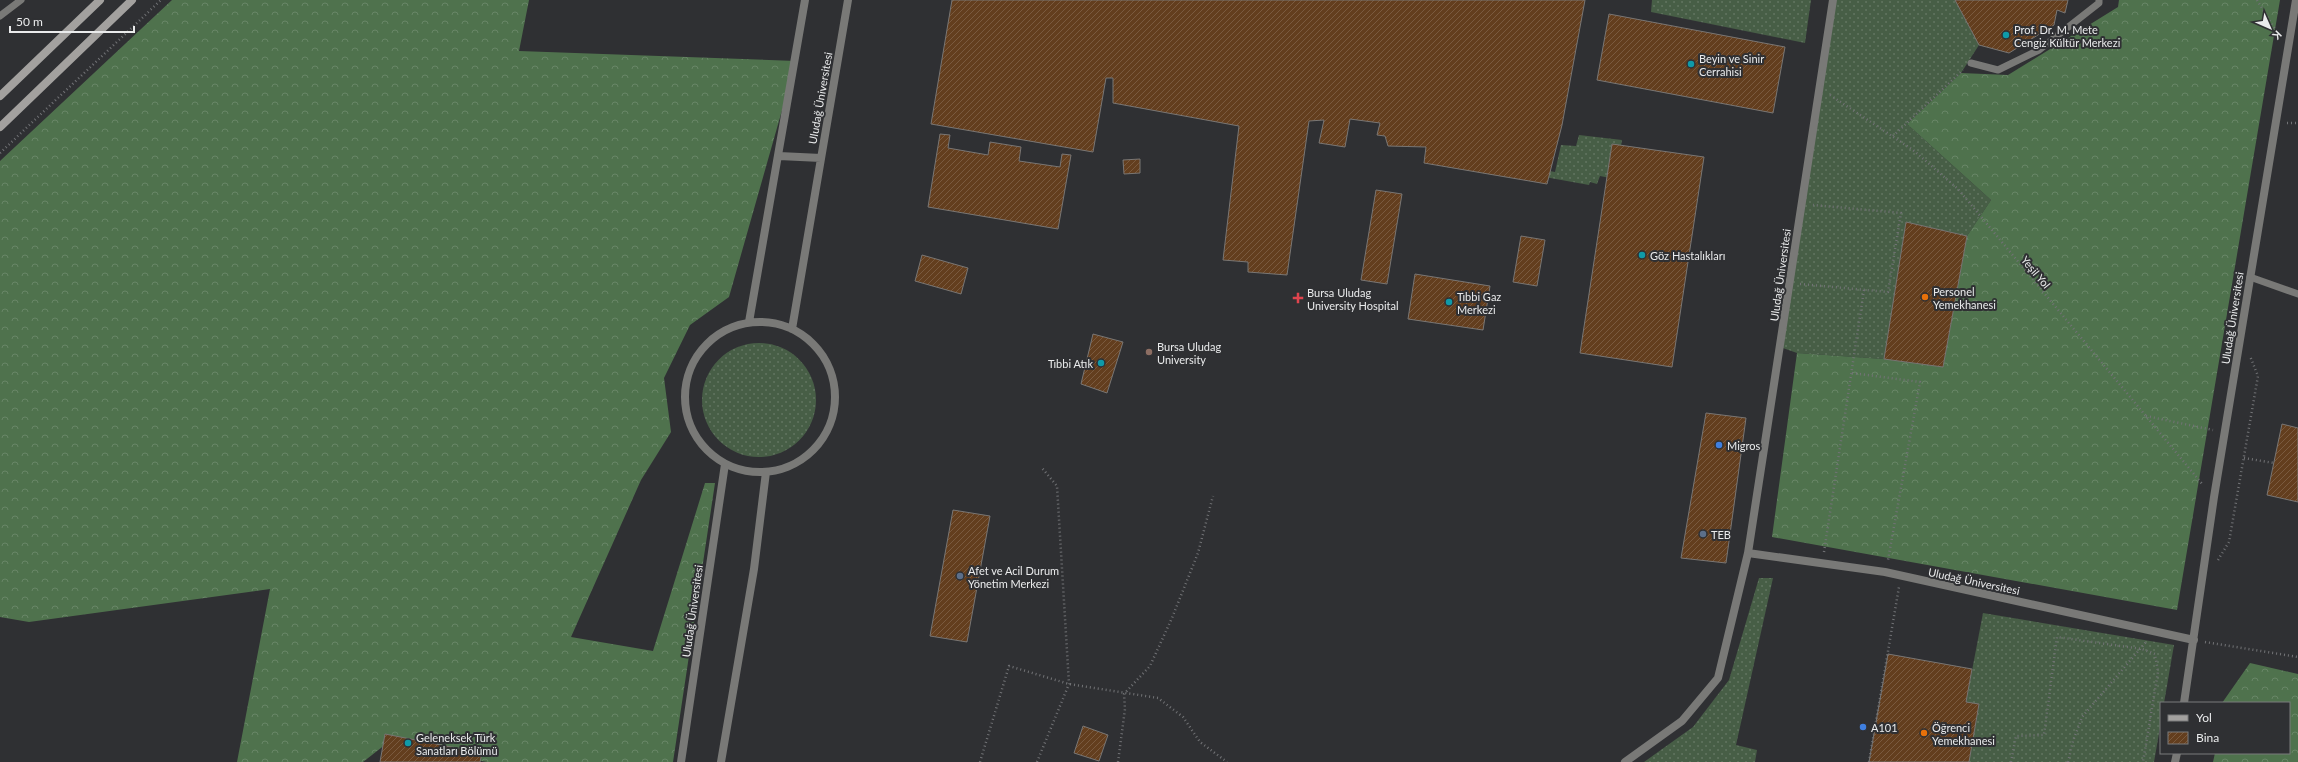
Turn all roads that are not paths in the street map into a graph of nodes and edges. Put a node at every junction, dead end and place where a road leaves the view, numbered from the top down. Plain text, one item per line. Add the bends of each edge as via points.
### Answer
1 (21, 0) edge
2 (100, 0) edge
3 (132, 0) edge
4 (806, 0) edge
5 (848, 0) edge
6 (1833, 0) edge
7 (2099, 0) edge
8 (2296, 0) edge
9 (0, 16) edge
10 (1971, 63) road end
11 (0, 96) edge
12 (0, 127) edge
13 (779, 156) junction
14 (821, 158) junction
15 (2250, 277) junction
16 (2298, 294) edge
17 (749, 322) junction
18 (792, 329) junction
19 (725, 464) junction
20 (766, 472) junction
21 (1748, 553) junction
22 (2194, 640) junction
23 (2184, 702) edge
24 (681, 762) edge
25 (721, 762) edge
26 (1624, 762) edge

1 - 9 lane
2 - 11 main road
3 - 12 main road
4 - 13 street
5 - 14 street, Uludağ Üniversitesi
6 - 21 street, Uludağ Üniversitesi
7 - 10 lane via 2099,3 2039,50 1998,70
8 - 15 street, Uludağ Üniversitesi
13 - 14 street, Uludağ Üniversitesi
13 - 17 street
14 - 18 street
15 - 16 lane
15 - 22 street, Uludağ Üniversitesi via 2214,497
17 - 18 street via 771,322
17 - 19 street via 726,329 706,343 693,362 684,384 686,408 692,431 706,449
18 - 20 street via 810,340 823,356 832,376 835,400 833,423 806,457 787,467
19 - 20 street via 745,471
19 - 24 street, Uludağ Üniversitesi
20 - 25 street via 754,569
21 - 22 street, Uludağ Üniversitesi via 1885,572
21 - 26 street, Uludağ Üniversitesi via 1718,678 1682,722
22 - 23 street, Uludağ Üniversitesi

